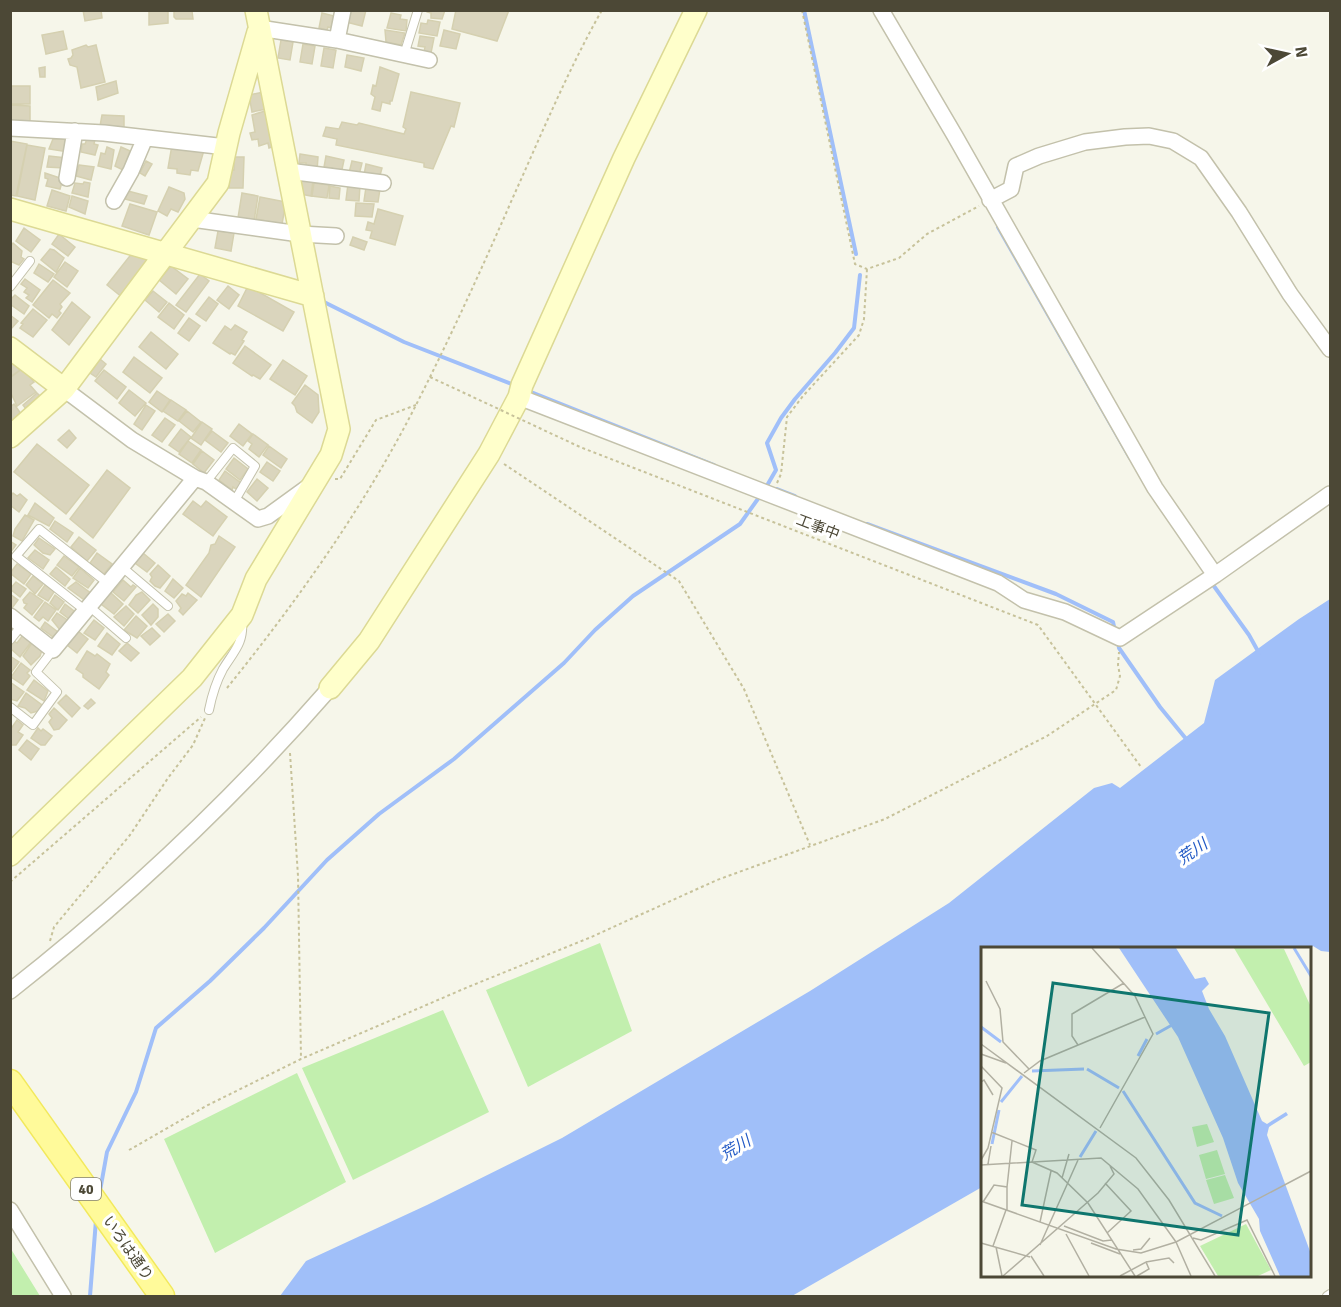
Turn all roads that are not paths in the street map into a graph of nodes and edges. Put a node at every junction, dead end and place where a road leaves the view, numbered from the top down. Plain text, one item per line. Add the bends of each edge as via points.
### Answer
1 (343, 10) edge
2 (418, 10) edge
3 (696, 10) edge
4 (881, 10) edge
5 (257, 20) edge
6 (337, 40) junction
7 (404, 55) junction
8 (429, 60) dead end
9 (10, 128) edge
10 (75, 131) junction
11 (145, 138) junction
12 (226, 147) junction
13 (288, 171) junction
14 (68, 178) dead end
15 (383, 183) dead end
16 (990, 200) junction
17 (114, 201) dead end
18 (10, 209) edge
19 (192, 219) junction
20 (300, 234) junction
21 (336, 236) dead end
22 (170, 249) junction
23 (30, 261) dead end
24 (10, 287) edge
25 (313, 296) junction
26 (10, 348) edge
27 (1330, 349) edge
28 (64, 390) junction
29 (520, 393) junction
30 (10, 437) edge
31 (200, 480) junction
32 (313, 484) junction
33 (1330, 494) edge
34 (234, 502) junction
35 (122, 567) junction
36 (1210, 578) junction
37 (109, 584) junction
38 (168, 606) dead end
39 (88, 609) junction
40 (242, 615) junction
41 (16, 620) edge
42 (126, 638) dead end
43 (10, 639) edge
44 (53, 650) junction
45 (330, 688) joint
46 (10, 707) edge
47 (209, 710) road end
48 (10, 855) edge
49 (10, 992) edge
50 (10, 1082) edge
51 (10, 1210) edge
52 (63, 1296) edge
53 (162, 1296) edge

1 - 6 street
2 - 7 lane
3 - 29 street via 624,158
4 - 16 street
5 - 6 street
5 - 12 street
5 - 13 street
6 - 7 street
7 - 8 street
9 - 10 street
10 - 11 street
10 - 14 street
11 - 12 street
11 - 17 street
12 - 19 street via 218,183
13 - 15 street
13 - 20 street
16 - 27 street via 1011,189 1016,166 1039,156 1085,142 1125,137 1173,141 1201,158
16 - 36 street
18 - 22 street
19 - 20 street
19 - 22 street
20 - 21 street
20 - 25 street
22 - 25 street
22 - 28 street
23 - 24 lane
25 - 32 street via 339,429 331,455
26 - 28 street
28 - 30 street
28 - 31 street via 132,440
29 - 36 street via 754,490 998,583 1024,600 1065,612 1114,635
29 - 45 street via 489,454 369,640
31 - 34 street
31 - 34 lane via 233,448 255,466
31 - 35 street
32 - 34 street via 258,519
32 - 40 street via 256,579
33 - 36 street
35 - 37 street
35 - 38 lane
37 - 39 street
37 - 39 lane via 39,529 16,556
39 - 42 lane
39 - 44 street
40 - 47 lane via 243,634 213,691
40 - 48 street via 192,678
41 - 43 lane
41 - 44 street
44 - 46 lane via 36,672 57,692 33,724
45 - 49 street via 289,735 152,871
50 - 53 main road, いろは通り / 40
51 - 52 street

